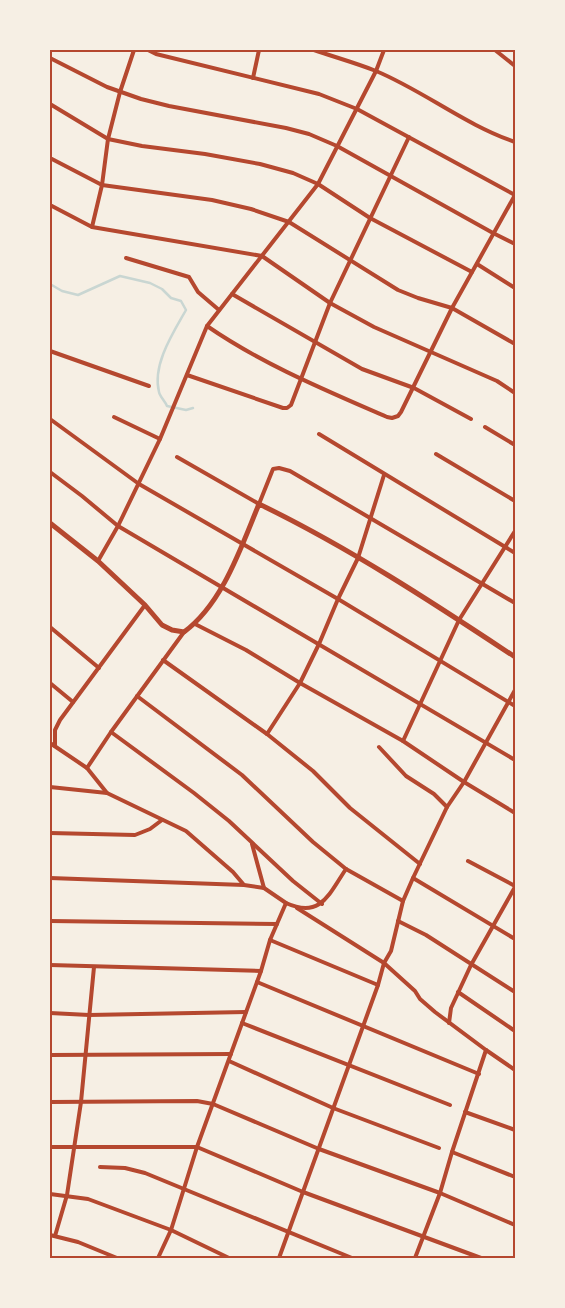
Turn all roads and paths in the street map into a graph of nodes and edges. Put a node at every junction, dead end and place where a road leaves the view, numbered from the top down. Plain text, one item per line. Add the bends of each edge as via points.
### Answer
1 (134, 50) edge
2 (148, 50) edge
3 (259, 50) edge
4 (314, 50) edge
5 (384, 50) edge
6 (494, 50) edge
7 (50, 58) edge
8 (515, 66) edge
9 (376, 71) junction
10 (253, 78) junction
11 (120, 92) junction
12 (50, 104) edge
13 (357, 108) junction
14 (409, 137) junction
15 (108, 139) junction
16 (515, 142) edge
17 (337, 146) junction
18 (50, 158) edge
19 (391, 176) junction
20 (318, 184) junction
21 (102, 185) junction
22 (515, 195) edge
23 (50, 205) edge
24 (370, 218) junction
25 (289, 222) junction
26 (92, 228) junction
27 (493, 233) junction
28 (515, 244) edge
29 (262, 256) junction
30 (126, 258) dead end
31 (349, 259) junction
32 (477, 264) junction
33 (472, 272) junction
34 (515, 288) edge
35 (232, 294) junction
36 (330, 302) junction
37 (452, 308) junction
38 (219, 310) junction
39 (207, 326) junction
40 (314, 343) junction
41 (515, 344) edge
42 (50, 351) edge
43 (431, 353) junction
44 (187, 375) junction
45 (301, 379) junction
46 (149, 386) dead end
47 (414, 388) junction
48 (515, 393) edge
49 (114, 417) dead end
50 (50, 419) edge
51 (471, 419) dead end
52 (485, 427) dead end
53 (318, 434) dead end
54 (160, 440) junction
55 (515, 445) edge
56 (436, 454) dead end
57 (177, 457) dead end
58 (50, 472) edge
59 (384, 475) junction
60 (139, 484) junction
61 (515, 501) edge
62 (259, 504) junction
63 (371, 517) junction
64 (50, 523) edge
65 (118, 526) junction
66 (515, 531) edge
67 (242, 543) junction
68 (505, 547) junction
69 (515, 553) edge
70 (358, 558) junction
71 (98, 561) junction
72 (481, 583) junction
73 (222, 587) junction
74 (338, 599) junction
75 (515, 603) edge
76 (145, 605) junction
77 (459, 620) junction
78 (195, 624) junction
79 (50, 627) edge
80 (184, 632) junction
81 (319, 644) junction
82 (515, 656) edge
83 (163, 660) junction
84 (440, 661) junction
85 (99, 668) junction
86 (50, 683) edge
87 (300, 683) junction
88 (515, 690) edge
89 (137, 696) junction
90 (72, 702) junction
91 (508, 702) junction
92 (420, 704) junction
93 (515, 706) edge
94 (112, 732) junction
95 (267, 734) junction
96 (403, 741) junction
97 (486, 742) junction
98 (51, 745) edge
99 (379, 747) dead end
100 (515, 760) edge
101 (87, 768) junction
102 (464, 782) junction
103 (50, 787) edge
104 (107, 794) junction
105 (447, 807) junction
106 (515, 813) edge
107 (162, 820) junction
108 (50, 833) edge
109 (252, 842) junction
110 (468, 861) dead end
111 (420, 864) junction
112 (346, 869) junction
113 (50, 878) edge
114 (413, 878) junction
115 (244, 886) junction
116 (515, 887) edge
117 (264, 888) junction
118 (403, 901) junction
119 (286, 903) junction
120 (322, 904) junction
121 (297, 908) junction
122 (50, 921) edge
123 (398, 921) junction
124 (278, 924) junction
125 (494, 926) junction
126 (515, 939) edge
127 (270, 940) junction
128 (384, 962) junction
129 (50, 965) edge
130 (471, 965) junction
131 (94, 967) junction
132 (261, 971) junction
133 (258, 982) junction
134 (378, 985) junction
135 (458, 992) junction
136 (515, 992) edge
137 (246, 1012) junction
138 (50, 1013) edge
139 (90, 1015) junction
140 (242, 1023) junction
141 (449, 1023) junction
142 (363, 1026) junction
143 (515, 1031) edge
144 (486, 1050) junction
145 (50, 1054) edge
146 (231, 1054) junction
147 (86, 1055) junction
148 (229, 1061) junction
149 (349, 1065) junction
150 (515, 1070) edge
151 (479, 1074) junction
152 (50, 1102) edge
153 (81, 1102) junction
154 (213, 1104) junction
155 (450, 1105) dead end
156 (333, 1108) junction
157 (466, 1112) junction
158 (515, 1130) edge
159 (50, 1147) edge
160 (74, 1147) junction
161 (197, 1147) junction
162 (439, 1148) dead end
163 (319, 1149) junction
164 (452, 1152) junction
165 (100, 1167) dead end
166 (515, 1177) edge
167 (184, 1190) junction
168 (303, 1192) junction
169 (440, 1193) junction
170 (50, 1194) edge
171 (67, 1195) junction
172 (515, 1225) edge
173 (170, 1230) junction
174 (288, 1233) junction
175 (53, 1235) edge
176 (423, 1238) junction
177 (117, 1258) edge
178 (158, 1258) edge
179 (230, 1258) edge
180 (279, 1258) edge
181 (352, 1258) edge
182 (415, 1258) edge
183 (481, 1258) edge

1 - 11 street
2 - 10 street
3 - 10 street
4 - 9 street
5 - 9 street
6 - 8 street
7 - 11 street
9 - 13 street
9 - 16 street via 452,113
10 - 13 street via 319,94
11 - 15 street
11 - 17 street via 169,106 293,130
12 - 15 street
13 - 14 street
13 - 17 street
14 - 19 street
14 - 22 street
15 - 20 street via 260,164
15 - 21 street
17 - 19 street
17 - 20 street
18 - 21 street
19 - 24 street
19 - 27 street
20 - 24 street
20 - 25 street
21 - 25 street via 212,200
21 - 26 street
22 - 27 street
23 - 26 street
24 - 31 street
24 - 33 street
25 - 29 street
25 - 31 street
26 - 29 street
27 - 28 street
27 - 32 street
29 - 35 street
29 - 36 street
30 - 38 street via 189,277 198,292
31 - 36 street
31 - 37 street via 398,290
32 - 33 street
32 - 34 street
33 - 37 street
35 - 38 street
35 - 40 street
36 - 40 street
36 - 43 street via 374,328
37 - 41 street
37 - 43 street
38 - 39 street
39 - 44 street
39 - 45 street via 235,345
40 - 45 street
40 - 47 street via 362,369
42 - 46 street
43 - 47 street
43 - 48 street via 497,381
44 - 45 street via 283,408 291,405
44 - 54 street
45 - 47 street via 392,418 401,412
47 - 51 street
49 - 54 street
50 - 60 street
52 - 55 street
53 - 59 street
54 - 60 street
56 - 61 street
57 - 62 street
58 - 65 street
59 - 63 street
59 - 68 street
60 - 65 street
60 - 67 street
62 - 63 street via 272,469 279,468 290,471
62 - 67 street
62 - 70 street
63 - 70 street
63 - 72 street
64 - 71 street
65 - 71 street
65 - 73 street
66 - 68 street
67 - 73 street
67 - 74 street
68 - 69 street
68 - 72 street
70 - 74 street
70 - 77 street
71 - 76 street
72 - 75 street
72 - 77 street
73 - 78 street
73 - 81 street
74 - 81 street
74 - 84 street
76 - 80 street via 162,625
76 - 85 street
77 - 82 street
77 - 84 street
78 - 80 street
78 - 87 street
79 - 85 street
80 - 83 street
81 - 87 street
81 - 92 street
83 - 89 street
83 - 95 street
84 - 91 street
84 - 92 street
85 - 90 street
86 - 90 street
87 - 95 street
87 - 96 street
88 - 91 street
89 - 94 street
89 - 112 street via 242,774
90 - 98 street via 57,724
91 - 93 street
91 - 97 street
92 - 96 street
92 - 97 street
94 - 101 street
94 - 109 street via 187,787
95 - 111 street
96 - 102 street
97 - 100 street
97 - 102 street
98 - 101 street
99 - 105 street via 406,776 434,794
101 - 104 street
102 - 105 street
102 - 106 street
103 - 104 street
104 - 107 street
105 - 111 street
107 - 108 street via 135,835
107 - 115 street via 186,831 233,872
109 - 117 street
109 - 120 street
110 - 116 street
111 - 114 street
112 - 118 street
112 - 120 street
113 - 115 street
114 - 118 street
114 - 125 street
115 - 117 street
116 - 125 street
117 - 119 street
118 - 123 street
119 - 121 street
119 - 124 street
120 - 121 street
121 - 128 street
122 - 124 street
123 - 128 street via 391,951
123 - 130 street
124 - 127 street
125 - 126 street
125 - 130 street
127 - 132 street
127 - 134 street
128 - 134 street
128 - 141 street via 425,1004
129 - 131 street
130 - 135 street
130 - 136 street
131 - 132 street
131 - 139 street
132 - 133 street
133 - 137 street
133 - 142 street
134 - 142 street
135 - 141 street
135 - 143 street
137 - 139 street
137 - 140 street
138 - 139 street
139 - 147 street
140 - 146 street
140 - 149 street
141 - 144 street
142 - 149 street
142 - 151 street
144 - 150 street
144 - 151 street
145 - 147 street
146 - 147 street
146 - 148 street
147 - 153 street
148 - 154 street
148 - 156 street
149 - 155 street
149 - 156 street
151 - 157 street
152 - 153 street
153 - 154 street via 197,1101
153 - 160 street
154 - 161 street
154 - 163 street
156 - 162 street
156 - 163 street
157 - 158 street
157 - 164 street
159 - 160 street
160 - 161 street
160 - 171 street
161 - 167 street
161 - 168 street
163 - 168 street
163 - 169 street
164 - 166 street
164 - 169 street
165 - 167 street via 133,1169
167 - 173 street
167 - 174 street
168 - 174 street
168 - 176 street
169 - 172 street
169 - 176 street
170 - 171 street
171 - 173 street via 88,1199
171 - 175 street
173 - 178 street
173 - 179 street
174 - 180 street
174 - 181 street
175 - 177 street
176 - 182 street
176 - 183 street

